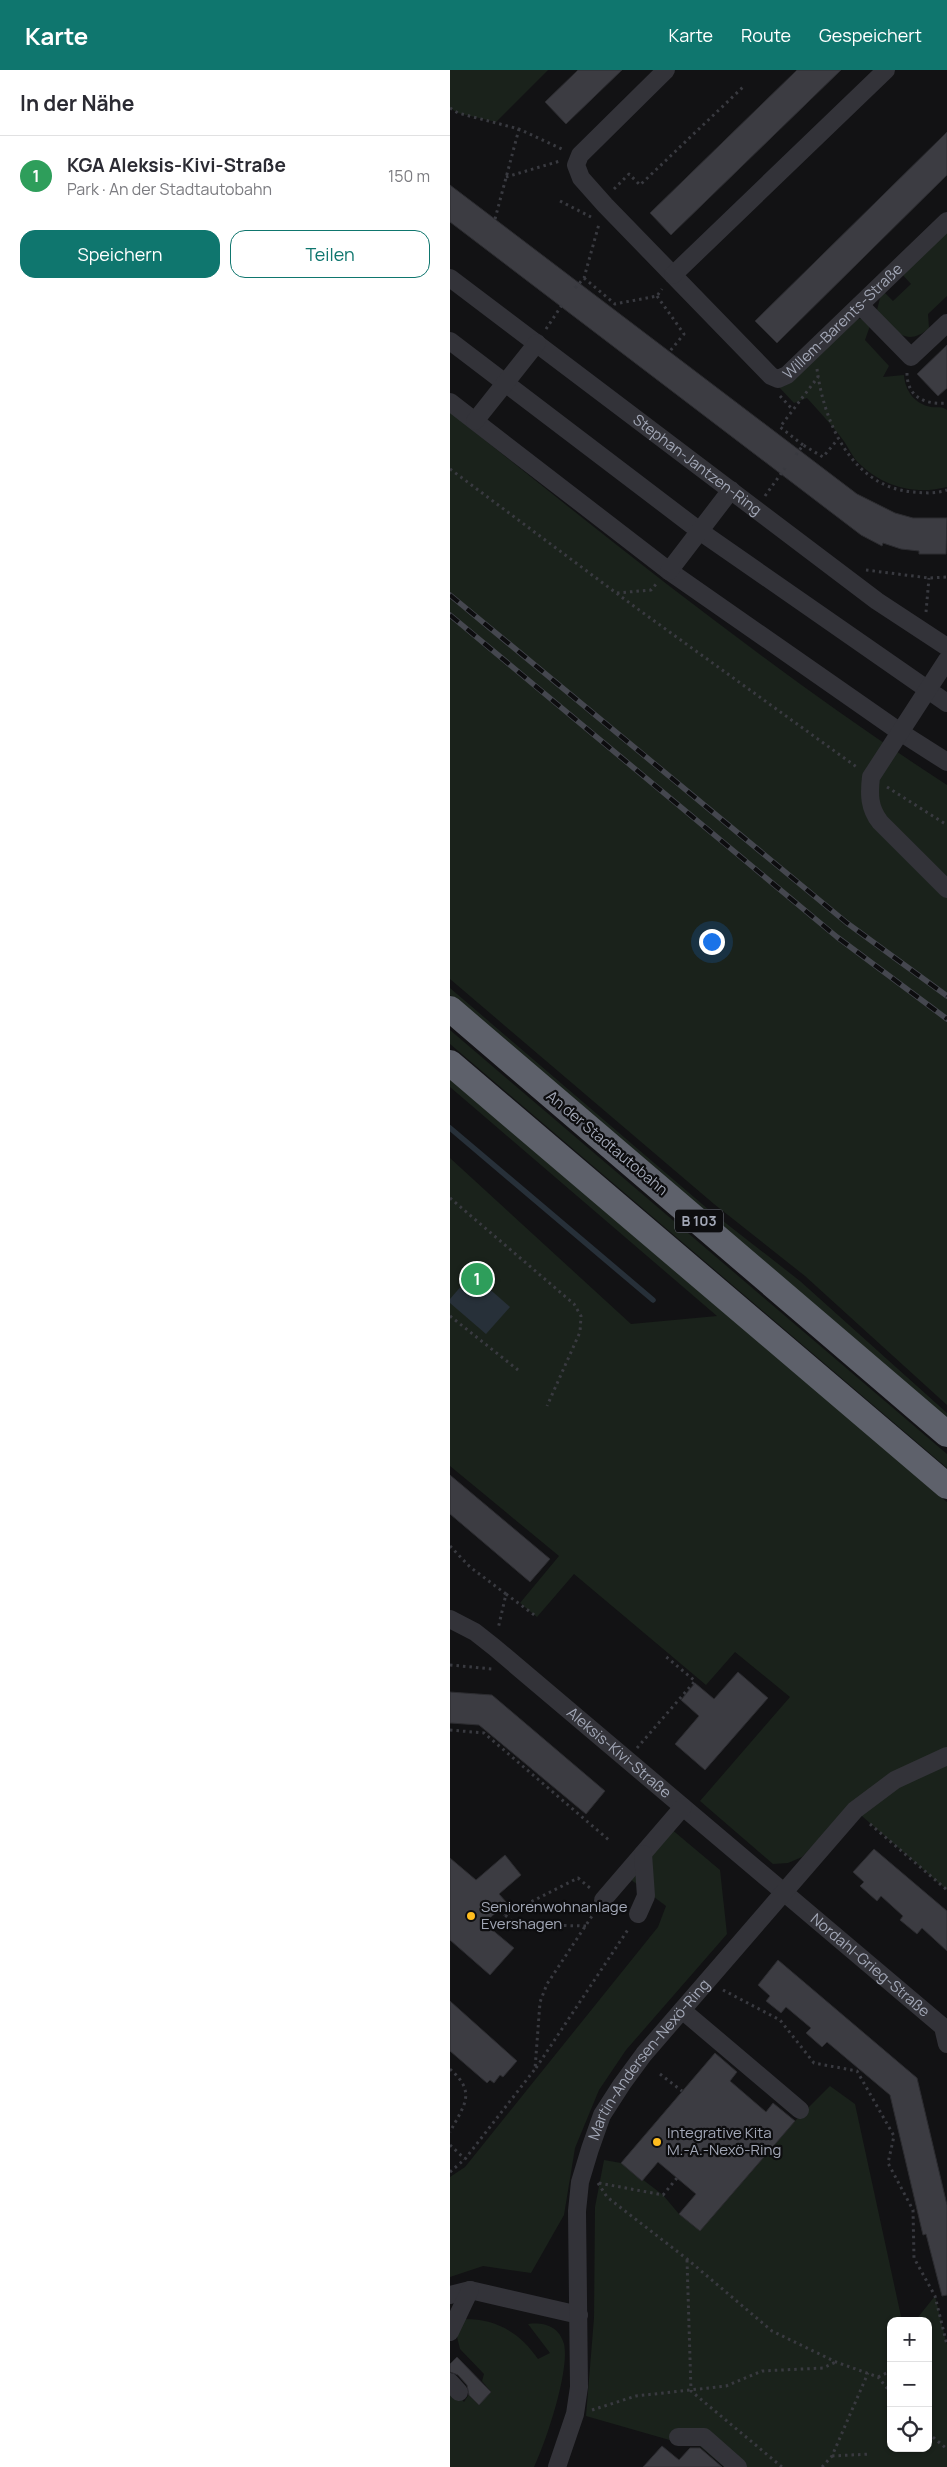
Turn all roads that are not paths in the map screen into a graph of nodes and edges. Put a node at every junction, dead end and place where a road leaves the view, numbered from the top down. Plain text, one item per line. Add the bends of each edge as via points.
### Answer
1 (666, 70) edge
2 (886, 70) edge
3 (947, 221) edge
4 (673, 275) junction
5 (450, 278) edge
6 (860, 305) junction
7 (947, 323) edge
8 (450, 341) edge
9 (537, 342) junction
10 (506, 383) junction
11 (450, 402) edge
12 (475, 421) junction
13 (731, 490) junction
14 (700, 532) junction
15 (669, 571) junction
16 (947, 647) edge
17 (947, 660) edge
18 (928, 690) junction
19 (947, 702) edge
20 (900, 732) junction
21 (947, 762) edge
22 (947, 889) edge
23 (450, 1009) edge
24 (450, 1063) edge
25 (947, 1434) edge
26 (947, 1486) edge
27 (452, 1617) edge
28 (947, 1756) edge
29 (683, 1807) junction
30 (643, 1854) junction
31 (783, 1892) junction
32 (603, 1900) road end
33 (638, 1914) road end
34 (682, 2010) junction
35 (947, 2044) edge
36 (800, 2110) dead end
37 (470, 2290) junction
38 (450, 2295) edge
39 (578, 2315) junction
40 (450, 2332) edge
41 (678, 2437) dead end
42 (557, 2467) edge
43 (738, 2467) edge

1 - 4 street, Willem-Barents-Straße via 580,155 576,165 602,213
2 - 4 street
3 - 6 street, Willem-Barents-Straße
4 - 6 street, Willem-Barents-Straße via 771,376 778,379 787,375
5 - 9 street, Stephan-Jantzen-Ring
6 - 7 street via 911,357
8 - 10 street
9 - 10 street
9 - 13 street, Stephan-Jantzen-Ring
10 - 12 street
10 - 14 street
11 - 12 street
12 - 15 street
13 - 14 street
13 - 16 street, Stephan-Jantzen-Ring
14 - 15 street
14 - 18 street
15 - 20 street
17 - 18 street
18 - 19 street
18 - 20 street
20 - 21 street
20 - 22 street via 872,777 870,803 873,814
23 - 25 highway, An der Stadtautobahn / B 103
24 - 26 highway, B 103
27 - 29 street, Aleksis-Kivi-Straße via 494,1647
28 - 31 street, Martin-Andersen-Nexö-Ring via 902,1776 855,1810
29 - 30 street
29 - 31 street, Aleksis-Kivi-Straße
30 - 32 street
30 - 33 street via 646,1896
31 - 34 street, Martin-Andersen-Nexö-Ring
31 - 35 street, Nordahl-Grieg-Straße via 943,2027
34 - 36 street
34 - 39 street, Martin-Andersen-Nexö-Ring via 644,2054 602,2114 590,2149 580,2182 577,2211
37 - 38 street
37 - 39 street
37 - 40 street
39 - 42 street, Martin-Andersen-Nexö-Ring via 579,2387 571,2428
41 - 43 street via 704,2437

